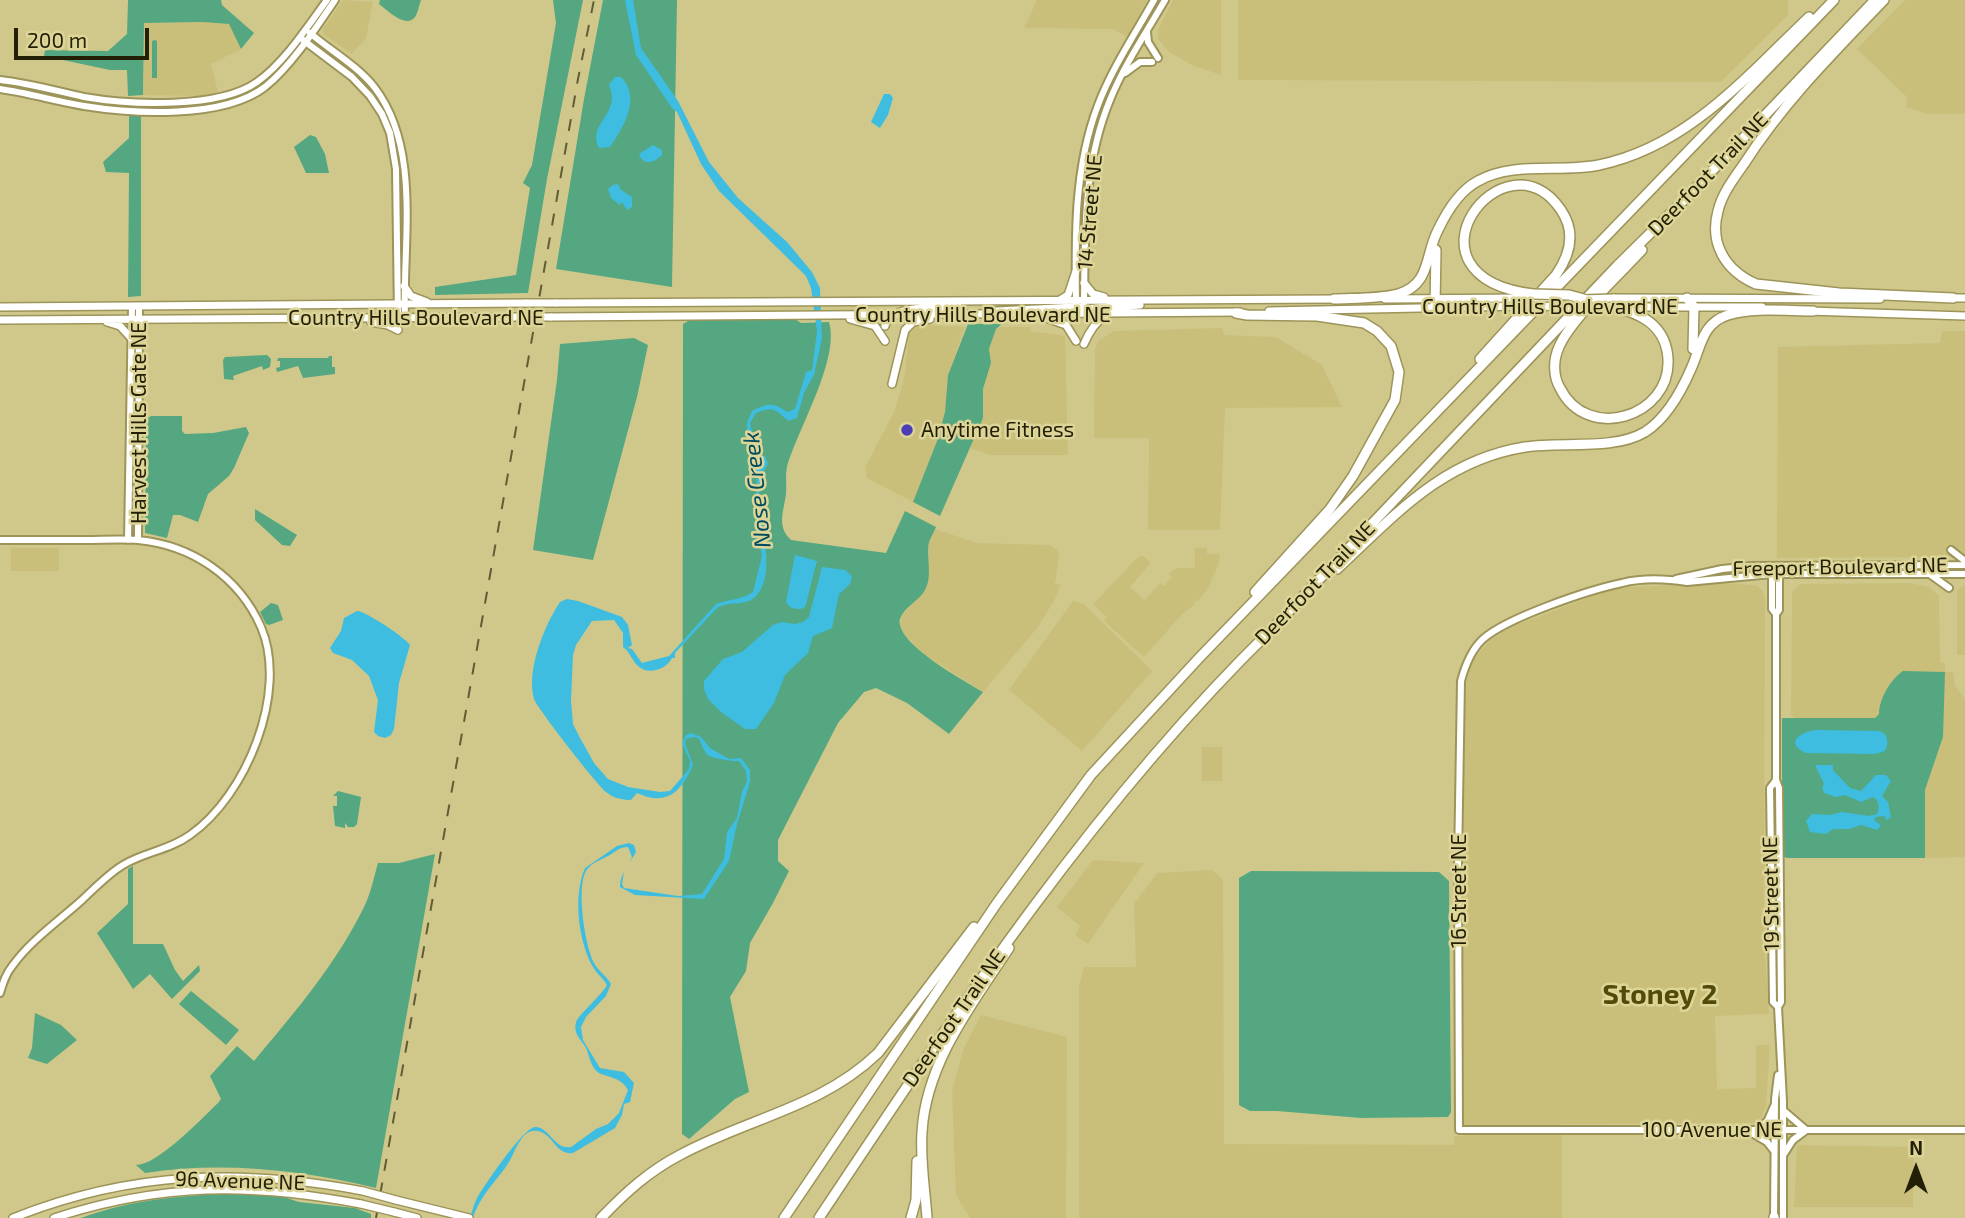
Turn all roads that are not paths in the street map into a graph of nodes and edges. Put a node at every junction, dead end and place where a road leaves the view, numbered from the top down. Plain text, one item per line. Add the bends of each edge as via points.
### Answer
1 (327, 0) edge
2 (335, 0) edge
3 (1154, 0) edge
4 (1164, 0) edge
5 (1828, 0) edge
6 (1834, 0) edge
7 (1875, 0) edge
8 (1884, 0) edge
9 (306, 29) junction
10 (1147, 31) junction
11 (312, 34) junction
12 (299, 37) junction
13 (306, 42) junction
14 (0, 80) edge
15 (1119, 80) junction
16 (0, 89) edge
17 (1688, 196) junction
18 (1441, 225) junction
19 (1076, 271) junction
20 (1084, 283) junction
21 (404, 286) junction
22 (1530, 296) junction
23 (1687, 298) junction
24 (1953, 298) junction
25 (1965, 298) edge
26 (1334, 299) junction
27 (1584, 299) joint
28 (1058, 301) junction
29 (1125, 301) junction
30 (1172, 301) junction
31 (972, 303) junction
32 (1435, 303) junction
33 (401, 304) junction
34 (435, 304) junction
35 (1609, 304) junction
36 (136, 306) junction
37 (1694, 306) junction
38 (0, 307) edge
39 (1080, 308) junction
40 (1812, 311) junction
41 (1236, 313) junction
42 (1107, 314) junction
43 (892, 315) junction
44 (945, 315) junction
45 (974, 315) junction
46 (1032, 315) junction
47 (832, 316) junction
48 (1965, 316) edge
49 (401, 318) junction
50 (135, 319) junction
51 (346, 319) junction
52 (0, 320) edge
53 (92, 320) junction
54 (885, 326) dead end
55 (398, 330) dead end
56 (131, 338) junction
57 (885, 341) dead end
58 (892, 383) dead end
59 (1429, 419) junction
60 (1618, 441) junction
61 (0, 540) edge
62 (128, 540) junction
63 (138, 540) junction
64 (1951, 550) dead end
65 (1965, 563) edge
66 (1775, 566) junction
67 (1776, 574) junction
68 (1929, 574) junction
69 (1965, 574) edge
70 (1675, 580) junction
71 (1949, 588) dead end
72 (1271, 630) junction
73 (1471, 653) joint
74 (1200, 657) junction
75 (1039, 900) junction
76 (996, 903) junction
77 (0, 993) edge
78 (1780, 1062) junction
79 (932, 1079) junction
80 (1775, 1104) junction
81 (1783, 1110) junction
82 (1459, 1130) joint
83 (1758, 1130) junction
84 (1779, 1130) junction
85 (1806, 1130) junction
86 (1965, 1130) edge
87 (1748, 1131) junction
88 (1779, 1154) junction
89 (648, 1175) junction
90 (13, 1218) edge
91 (54, 1218) edge
92 (417, 1218) edge
93 (470, 1218) edge
94 (601, 1218) edge
95 (611, 1218) edge
96 (784, 1218) edge
97 (819, 1218) edge
98 (911, 1218) edge
99 (927, 1218) edge
100 (1776, 1218) edge

1 - 9 street
2 - 11 street
3 - 19 street, 14 Street NE via 1105,89 1091,127 1078,191
4 - 10 street, 14 Street NE
5 - 18 highway via 1723,99 1676,136 1608,163 1489,176 1459,195
6 - 59 highway, Deerfoot Trail NE
7 - 17 highway, Deerfoot Trail NE
8 - 24 highway via 1800,90 1750,153 1720,204 1717,242 1729,266 1756,284
9 - 11 street
9 - 12 street
10 - 15 street, 14 Street NE
10 - 15 street via 1155,60 1133,65
11 - 13 street
11 - 21 street via 374,87 400,139
12 - 13 street
12 - 14 street via 250,87 205,101 118,101
13 - 16 street via 265,86 241,101 205,110 118,110
13 - 33 street via 370,96 390,133 396,169
15 - 20 street, 14 Street NE via 1091,164
17 - 35 highway via 1575,322 1559,346 1555,374 1565,397 1579,411 1603,419 1622,417 1645,406 1664,383 1668,366 1664,342 1651,323
17 - 72 highway, Deerfoot Trail NE
18 - 26 highway via 1425,271 1412,287 1397,295
18 - 32 highway
19 - 28 main road via 1068,295
19 - 39 street, 14 Street NE
20 - 29 main road via 1098,296
20 - 39 street, 14 Street NE
21 - 33 street
21 - 34 main road via 411,296
22 - 27 highway, bridge
22 - 32 main road, Country Hills Boulevard NE
22 - 59 highway via 1485,280 1468,256 1465,228 1473,210 1486,196 1504,188 1534,188 1553,199 1570,230 1567,256 1556,275
23 - 24 main road, Country Hills Boulevard NE
23 - 35 main road, Country Hills Boulevard NE
23 - 37 highway
24 - 25 main road, Country Hills Boulevard NE
26 - 30 main road, Country Hills Boulevard NE
26 - 32 main road, Country Hills Boulevard NE
27 - 35 main road, Country Hills Boulevard NE, bridge
28 - 31 main road, Country Hills Boulevard NE
28 - 39 main road, Country Hills Boulevard NE
29 - 30 main road, Country Hills Boulevard NE
29 - 39 main road, Country Hills Boulevard NE
30 - 39 main road
31 - 34 main road, Country Hills Boulevard NE, bridge
31 - 43 main road
32 - 35 main road, Country Hills Boulevard NE, bridge
32 - 41 main road, Country Hills Boulevard NE
33 - 34 main road, Country Hills Boulevard NE
33 - 36 main road, Country Hills Boulevard NE
33 - 49 street
35 - 37 main road, Country Hills Boulevard NE
36 - 38 main road, Country Hills Boulevard NE
36 - 50 street, Harvest Hills Gate NE
37 - 40 main road, Country Hills Boulevard NE
37 - 60 highway via 1692,356 1670,401 1648,426
39 - 42 main road, Country Hills Boulevard NE
39 - 45 main road
39 - 46 main road, Country Hills Boulevard NE
40 - 48 main road, Country Hills Boulevard NE
40 - 60 highway via 1744,312 1713,323 1666,413 1641,434
41 - 42 main road, Country Hills Boulevard NE
41 - 74 highway via 1364,323 1395,352 1399,384 1387,418 1345,489
42 - 46 main road via 1080,343 1060,321
43 - 44 main road, Country Hills Boulevard NE
43 - 47 main road, Country Hills Boulevard NE
43 - 54 main road
44 - 45 main road, Country Hills Boulevard NE
44 - 58 main road via 907,326
45 - 46 main road, Country Hills Boulevard NE
47 - 49 main road, Country Hills Boulevard NE, bridge
47 - 57 main road via 875,326
49 - 51 main road, Country Hills Boulevard NE
50 - 51 main road, Country Hills Boulevard NE
50 - 53 main road, Country Hills Boulevard NE
50 - 56 street, Harvest Hills Gate NE
50 - 63 street, Harvest Hills Gate NE
51 - 55 main road
52 - 53 main road, Country Hills Boulevard NE
53 - 56 main road via 120,326
56 - 62 street, Harvest Hills Gate NE
59 - 74 highway, Deerfoot Trail NE
60 - 72 highway via 1524,447 1455,470 1416,495
61 - 62 street
62 - 63 street
63 - 77 street via 169,546 204,561 239,589 250,607 263,634 268,660 266,711 258,738 236,784 204,823 176,844 121,866 14,963
64 - 65 street
65 - 66 street, Freeport Boulevard NE
66 - 67 street, 19 Street NE
66 - 70 street, Freeport Boulevard NE via 1722,569
67 - 68 street, Freeport Boulevard NE
67 - 70 street, Freeport Boulevard NE
67 - 78 street, 19 Street NE via 1772,609 1776,614 1780,813
68 - 69 street, Freeport Boulevard NE
68 - 71 street
70 - 73 street, Freeport Boulevard NE via 1625,582 1592,591 1495,630
72 - 75 highway, Deerfoot Trail NE via 1119,795
73 - 82 street, 16 Street NE via 1461,681 1460,710
74 - 76 highway, Deerfoot Trail NE via 1091,775
75 - 79 highway
75 - 97 highway, Deerfoot Trail NE via 935,1042
76 - 89 highway via 860,1071 807,1102 689,1150
76 - 96 highway, Deerfoot Trail NE
78 - 80 street, 19 Street NE
78 - 81 street, 19 Street NE
79 - 98 highway via 919,1117 917,1187
79 - 99 highway via 922,1133
80 - 83 street
80 - 84 street, 19 Street NE
81 - 84 street, 19 Street NE
81 - 85 street
82 - 87 street, 100 Avenue NE
83 - 84 street, 100 Avenue NE
83 - 87 street, 100 Avenue NE
84 - 85 street, 100 Avenue NE
84 - 88 street, 19 Street NE
85 - 86 street, 100 Avenue NE
85 - 88 street
87 - 88 street
88 - 100 street, 19 Street NE
89 - 94 highway
89 - 95 highway
90 - 93 main road, 96 Avenue NE, bridge via 109,1188 221,1176 266,1177 363,1191
91 - 92 main road, 96 Avenue NE, bridge via 134,1197 202,1189 265,1190 361,1204

